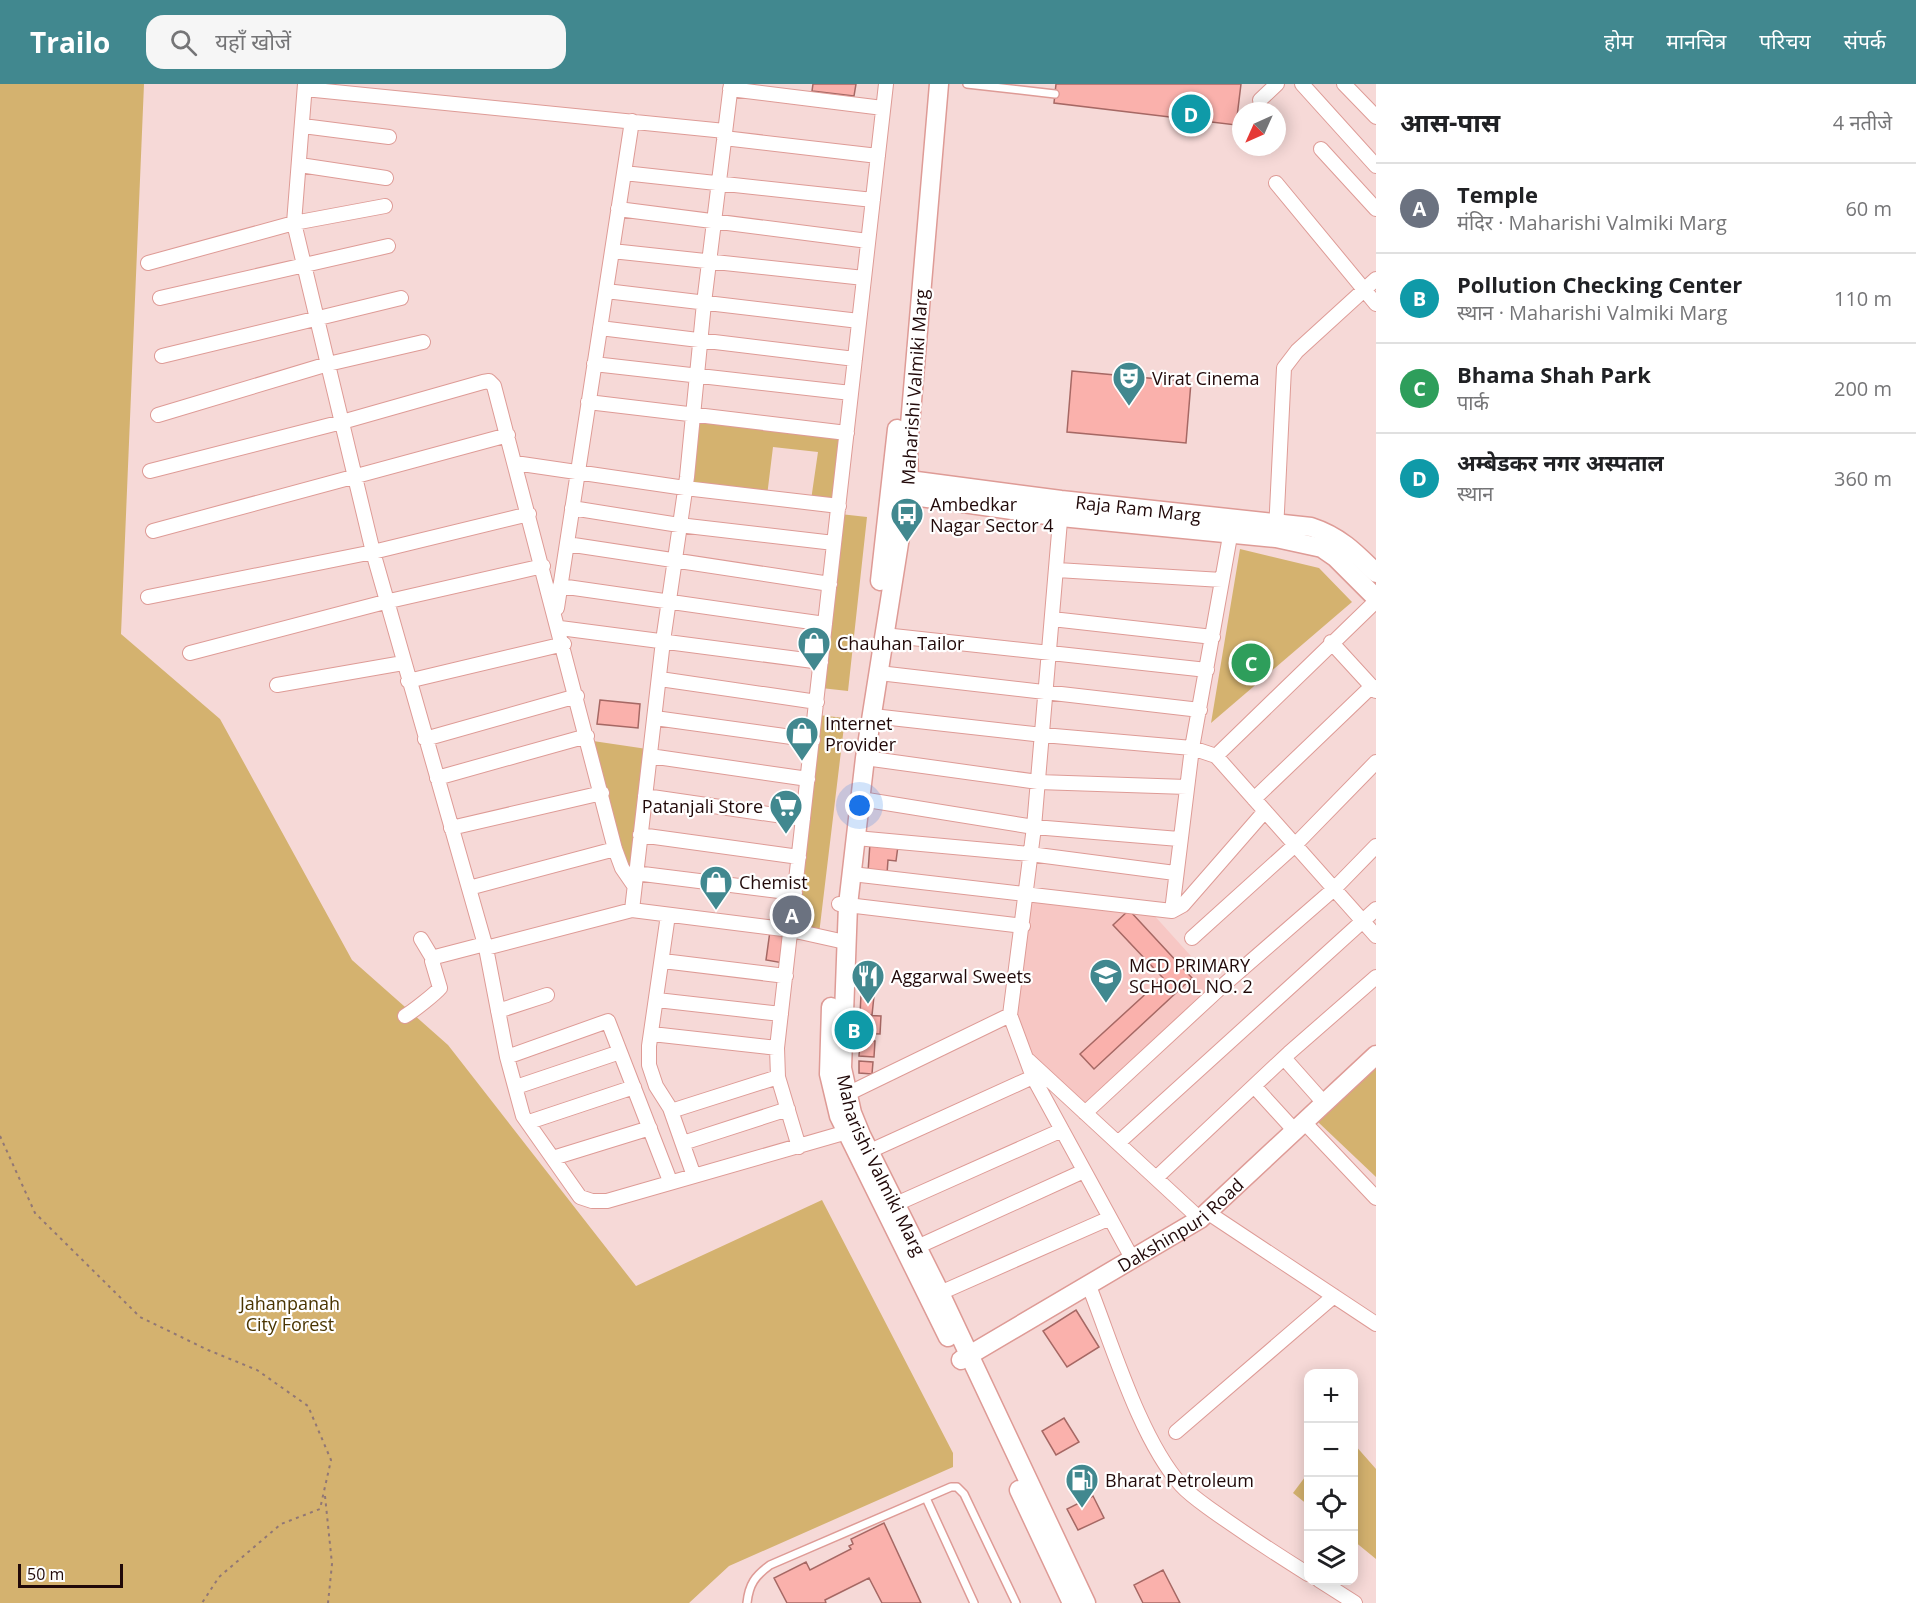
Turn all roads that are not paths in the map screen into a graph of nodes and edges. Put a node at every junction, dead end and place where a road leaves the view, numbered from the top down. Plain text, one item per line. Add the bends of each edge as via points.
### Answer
1 (886, 84) edge
2 (927, 84) edge
3 (939, 84) edge
4 (967, 84) edge
5 (1277, 84) edge
6 (1302, 84) edge
7 (1344, 84) edge
8 (305, 86) edge
9 (731, 86) edge
10 (1055, 94) dead end
11 (1260, 100) dead end
12 (883, 108) junction
13 (1376, 117) edge
14 (632, 121) junction
15 (303, 126) junction
16 (725, 134) junction
17 (389, 138) dead end
18 (1321, 150) dead end
19 (878, 156) junction
20 (300, 165) junction
21 (1376, 166) edge
22 (624, 173) junction
23 (386, 178) dead end
24 (1276, 183) dead end
25 (718, 184) junction
26 (873, 200) junction
27 (386, 206) dead end
28 (618, 209) junction
29 (1376, 210) edge
30 (714, 222) junction
31 (294, 223) junction
32 (868, 241) junction
33 (388, 246) dead end
34 (612, 251) junction
35 (709, 262) junction
36 (148, 263) dead end
37 (305, 266) junction
38 (864, 278) junction
39 (1376, 279) edge
40 (1364, 290) junction
41 (606, 291) junction
42 (160, 298) dead end
43 (401, 298) dead end
44 (704, 303) junction
45 (1376, 304) edge
46 (318, 320) junction
47 (859, 321) junction
48 (600, 328) junction
49 (700, 340) junction
50 (423, 342) dead end
51 (162, 356) dead end
52 (855, 359) junction
53 (328, 364) junction
54 (594, 364) junction
55 (697, 375) junction
56 (851, 393) junction
57 (588, 402) junction
58 (158, 415) dead end
59 (693, 415) junction
60 (342, 422) junction
61 (847, 433) junction
62 (508, 435) junction
63 (515, 463) junction
64 (150, 471) dead end
65 (578, 473) junction
66 (355, 478) junction
67 (902, 487) junction
68 (685, 488) junction
69 (839, 506) junction
70 (572, 508) junction
71 (1061, 509) junction
72 (529, 514) junction
73 (679, 525) junction
74 (1232, 527) junction
75 (1277, 530) junction
76 (153, 531) dead end
77 (834, 543) junction
78 (567, 544) junction
79 (373, 552) junction
80 (674, 560) junction
81 (543, 566) junction
82 (1057, 570) junction
83 (1376, 573) edge
84 (1222, 580) junction
85 (830, 584) junction
86 (560, 586) junction
87 (148, 597) dead end
88 (1376, 599) edge
89 (385, 602) junction
90 (668, 602) junction
91 (1052, 619) junction
92 (558, 622) junction
93 (825, 624) junction
94 (884, 635) junction
95 (1213, 637) junction
96 (663, 642) junction
97 (1331, 642) junction
98 (564, 644) junction
99 (1051, 652) junction
100 (190, 653) dead end
101 (821, 662) junction
102 (403, 663) junction
103 (1207, 670) junction
104 (879, 673) junction
105 (660, 679) junction
106 (408, 681) junction
107 (277, 685) dead end
108 (1374, 688) edge
109 (1047, 694) junction
110 (577, 696) junction
111 (817, 702) junction
112 (1200, 710) junction
113 (873, 716) junction
114 (655, 718) junction
115 (1043, 735) junction
116 (587, 736) junction
117 (425, 739) junction
118 (813, 740) junction
119 (1192, 748) junction
120 (650, 756) junction
121 (1216, 756) junction
122 (865, 758) junction
123 (1376, 762) edge
124 (437, 778) junction
125 (808, 779) junction
126 (1038, 782) junction
127 (1187, 787) junction
128 (602, 793) junction
129 (645, 796) junction
130 (861, 799) junction
131 (1254, 799) junction
132 (1265, 811) junction
133 (803, 819) junction
134 (1034, 827) junction
135 (451, 828) junction
136 (640, 835) junction
137 (856, 838) junction
138 (1179, 839) junction
139 (1295, 845) junction
140 (1376, 846) edge
141 (615, 849) junction
142 (1030, 854) junction
143 (799, 857) junction
144 (1175, 873) junction
145 (852, 874) junction
146 (634, 879) junction
147 (469, 888) junction
148 (1334, 890) junction
149 (795, 893) junction
150 (1026, 895) junction
151 (843, 904) junction
152 (1376, 909) edge
153 (632, 910) junction
154 (1172, 911) junction
155 (668, 915) junction
156 (1363, 922) junction
157 (1023, 926) junction
158 (791, 930) junction
159 (1376, 936) edge
160 (1192, 938) dead end
161 (421, 939) dead end
162 (840, 940) junction
163 (486, 946) junction
164 (433, 959) junction
165 (663, 961) junction
166 (786, 976) junction
167 (1376, 977) edge
168 (547, 995) dead end
169 (657, 1000) junction
170 (498, 1011) junction
171 (781, 1014) junction
172 (1010, 1015) junction
173 (405, 1016) dead end
174 (652, 1034) junction
175 (777, 1048) junction
176 (620, 1052) junction
177 (1376, 1054) edge
178 (507, 1057) junction
179 (1284, 1058) junction
180 (1026, 1059) junction
181 (778, 1077) junction
182 (1033, 1077) junction
183 (1254, 1086) junction
184 (516, 1087) junction
185 (634, 1087) junction
186 (841, 1098) junction
187 (1324, 1103) junction
188 (788, 1109) junction
189 (671, 1111) junction
190 (1085, 1113) junction
191 (529, 1122) junction
192 (1299, 1126) junction
193 (650, 1128) junction
194 (1062, 1130) junction
195 (853, 1131) junction
196 (683, 1143) junction
197 (1118, 1143) junction
198 (799, 1147) junction
199 (870, 1151) junction
200 (552, 1158) junction
201 (1084, 1171) junction
202 (694, 1176) junction
203 (1156, 1178) junction
204 (670, 1181) junction
205 (1376, 1198) edge
206 (896, 1204) junction
207 (1204, 1216) junction
208 (1110, 1218) junction
209 (917, 1247) junction
210 (1133, 1260) junction
211 (1089, 1286) junction
212 (940, 1293) junction
213 (1334, 1296) junction
214 (1376, 1324) edge
215 (964, 1358) junction
216 (1176, 1432) dead end
217 (926, 1498) junction
218 (1304, 1571) edge
219 (1326, 1585) edge
220 (747, 1603) edge
221 (974, 1603) edge
222 (1016, 1603) edge
223 (1072, 1603) edge
224 (1086, 1603) edge
225 (1355, 1603) edge

1 - 12 street
2 - 67 street, Maharishi Valmiki Marg
3 - 67 street, Maharishi Valmiki Marg
4 - 10 lane
5 - 11 street
6 - 21 street
7 - 13 street
8 - 14 street
8 - 15 street
9 - 12 street
9 - 16 street
12 - 19 street
14 - 16 street
14 - 22 street
15 - 17 street
15 - 20 street
16 - 19 street
16 - 25 street
18 - 29 street
19 - 26 street
20 - 23 street
20 - 31 street
22 - 25 street
22 - 28 street
24 - 40 street
25 - 26 street
25 - 30 street
26 - 32 street
27 - 31 street
28 - 30 street
28 - 34 street
30 - 32 street
30 - 35 street
31 - 36 street
31 - 37 street
32 - 38 street
33 - 37 street
34 - 35 street
34 - 41 street
35 - 38 street
35 - 44 street
37 - 42 street
37 - 46 street
38 - 47 street
39 - 40 street
40 - 45 street
40 - 75 street via 1289,359 1282,378
41 - 44 street
41 - 48 street
43 - 46 street
44 - 47 street
44 - 49 street
46 - 51 street
46 - 53 street
47 - 52 street
48 - 49 street
48 - 54 street
49 - 52 street
49 - 55 street
50 - 53 street
52 - 56 street
53 - 58 street
53 - 60 street
54 - 55 street
54 - 57 street
55 - 56 street
55 - 59 street
56 - 61 street
57 - 59 street
57 - 65 street
59 - 61 street
59 - 68 street
60 - 62 street via 489,381 497,391
60 - 64 street
60 - 66 street
61 - 69 street
62 - 63 street
62 - 66 street
63 - 65 street
63 - 72 street
65 - 68 street
65 - 70 street
66 - 76 street
66 - 79 street
67 - 71 street, Raja Ram Marg
67 - 94 street, Maharishi Valmiki Marg
67 - 151 street, Maharishi Valmiki Marg
68 - 69 street
68 - 73 street
69 - 77 street
70 - 73 street
70 - 78 street
71 - 74 street, Raja Ram Marg
71 - 82 street
72 - 79 street
72 - 81 street
73 - 77 street
73 - 80 street
74 - 75 street, Raja Ram Marg
74 - 84 street
75 - 83 street, Raja Ram Marg via 1311,526 1331,534
75 - 88 street, Raja Ram Marg via 1335,557
77 - 85 street
78 - 80 street
78 - 86 street
79 - 87 street
79 - 89 street
80 - 85 street
80 - 90 street
81 - 89 street
81 - 92 street
82 - 84 street
82 - 91 street
84 - 95 street
85 - 93 street
86 - 90 street
86 - 92 street
88 - 97 street
89 - 100 street
89 - 102 street
90 - 93 street
90 - 96 street
91 - 95 street
91 - 99 street
92 - 96 street
92 - 98 street
93 - 101 street
94 - 99 street
94 - 104 street, Maharishi Valmiki Marg
95 - 103 street
96 - 101 street
96 - 105 street
97 - 108 street
97 - 121 street
98 - 106 street
98 - 110 street
99 - 103 street
99 - 109 street
101 - 111 street
102 - 106 street
102 - 107 street
103 - 112 street
104 - 109 street
104 - 113 street, Maharishi Valmiki Marg
105 - 111 street
105 - 114 street
106 - 117 street
108 - 131 street
109 - 112 street
109 - 115 street
110 - 116 street
110 - 117 street
111 - 118 street
112 - 119 street
113 - 115 street
113 - 122 street, Maharishi Valmiki Marg
114 - 118 street
114 - 120 street
115 - 119 street
115 - 126 street
116 - 124 street
116 - 128 street
117 - 124 street
118 - 125 street
119 - 121 street
119 - 127 street
120 - 125 street
120 - 129 street
121 - 131 street
122 - 126 street
122 - 130 street, Maharishi Valmiki Marg
123 - 139 street
124 - 135 street
125 - 133 street
126 - 127 street
126 - 134 street
127 - 138 street
128 - 135 street
128 - 141 street
129 - 133 street
129 - 136 street
130 - 134 street
130 - 137 street, Maharishi Valmiki Marg
131 - 132 street
132 - 139 street
132 - 154 street via 1184,905
133 - 143 street
134 - 138 street
134 - 142 street
135 - 147 street
136 - 143 street
136 - 146 street
137 - 142 street
137 - 145 street, Maharishi Valmiki Marg
138 - 144 street
139 - 148 street
139 - 160 street
140 - 148 street
141 - 146 street via 622,868
141 - 147 street
142 - 144 street
142 - 150 street
143 - 149 street
144 - 154 street
145 - 150 street
145 - 151 street, Maharishi Valmiki Marg
146 - 149 street
146 - 153 street
147 - 163 street
148 - 156 street
148 - 190 street
149 - 158 street
150 - 154 street
150 - 157 street
151 - 157 street
151 - 162 street, Maharishi Valmiki Marg
152 - 156 street
153 - 155 street
153 - 163 street
155 - 158 street
155 - 165 street
156 - 159 street
156 - 197 street
157 - 172 street
158 - 162 street
158 - 166 street
161 - 164 street
162 - 186 street, Maharishi Valmiki Marg
163 - 164 street
163 - 170 street
164 - 173 street via 440,988
165 - 166 street
165 - 169 street
166 - 171 street
167 - 179 street
168 - 170 street
169 - 171 street
169 - 174 street
170 - 178 street
171 - 175 street
172 - 180 street
172 - 186 street
174 - 175 street
174 - 189 street via 650,1065 656,1086
175 - 181 street
176 - 178 street via 608,1021
176 - 184 street
176 - 185 street
177 - 187 street, Dakshinpuri Road
178 - 184 street
179 - 183 street
179 - 187 street
180 - 182 street
180 - 190 street
181 - 188 street
181 - 189 street
182 - 194 street
182 - 199 street
183 - 192 street
183 - 203 street
184 - 191 street via 523,1116
185 - 191 street
185 - 193 street
186 - 195 street, Maharishi Valmiki Marg
187 - 192 street, Dakshinpuri Road
188 - 196 street
188 - 198 street
189 - 196 street
190 - 197 street
191 - 200 street
192 - 205 street
192 - 207 street, Dakshinpuri Road
193 - 200 street
193 - 204 street
194 - 201 street
194 - 206 street
195 - 198 street
195 - 199 street, Maharishi Valmiki Marg
195 - 215 street, Maharishi Valmiki Marg
196 - 202 street
197 - 203 street
198 - 202 street
199 - 206 street, Maharishi Valmiki Marg
200 - 204 street via 580,1197 592,1201 607,1201
201 - 208 street
201 - 209 street
202 - 204 street
203 - 207 street
206 - 209 street, Maharishi Valmiki Marg
207 - 210 street, Dakshinpuri Road
207 - 213 street
208 - 210 street
208 - 212 street
209 - 212 street, Maharishi Valmiki Marg
210 - 211 street, Dakshinpuri Road
211 - 215 street, Dakshinpuri Road
211 - 218 street via 1155,1449 1172,1475 1232,1525
212 - 215 street, Maharishi Valmiki Marg
213 - 214 street
213 - 216 street
215 - 223 street, Maharishi Valmiki Marg
215 - 224 street, Maharishi Valmiki Marg
217 - 220 lane via 770,1565 756,1575
217 - 221 lane
217 - 222 lane via 951,1487 962,1490
219 - 225 street

